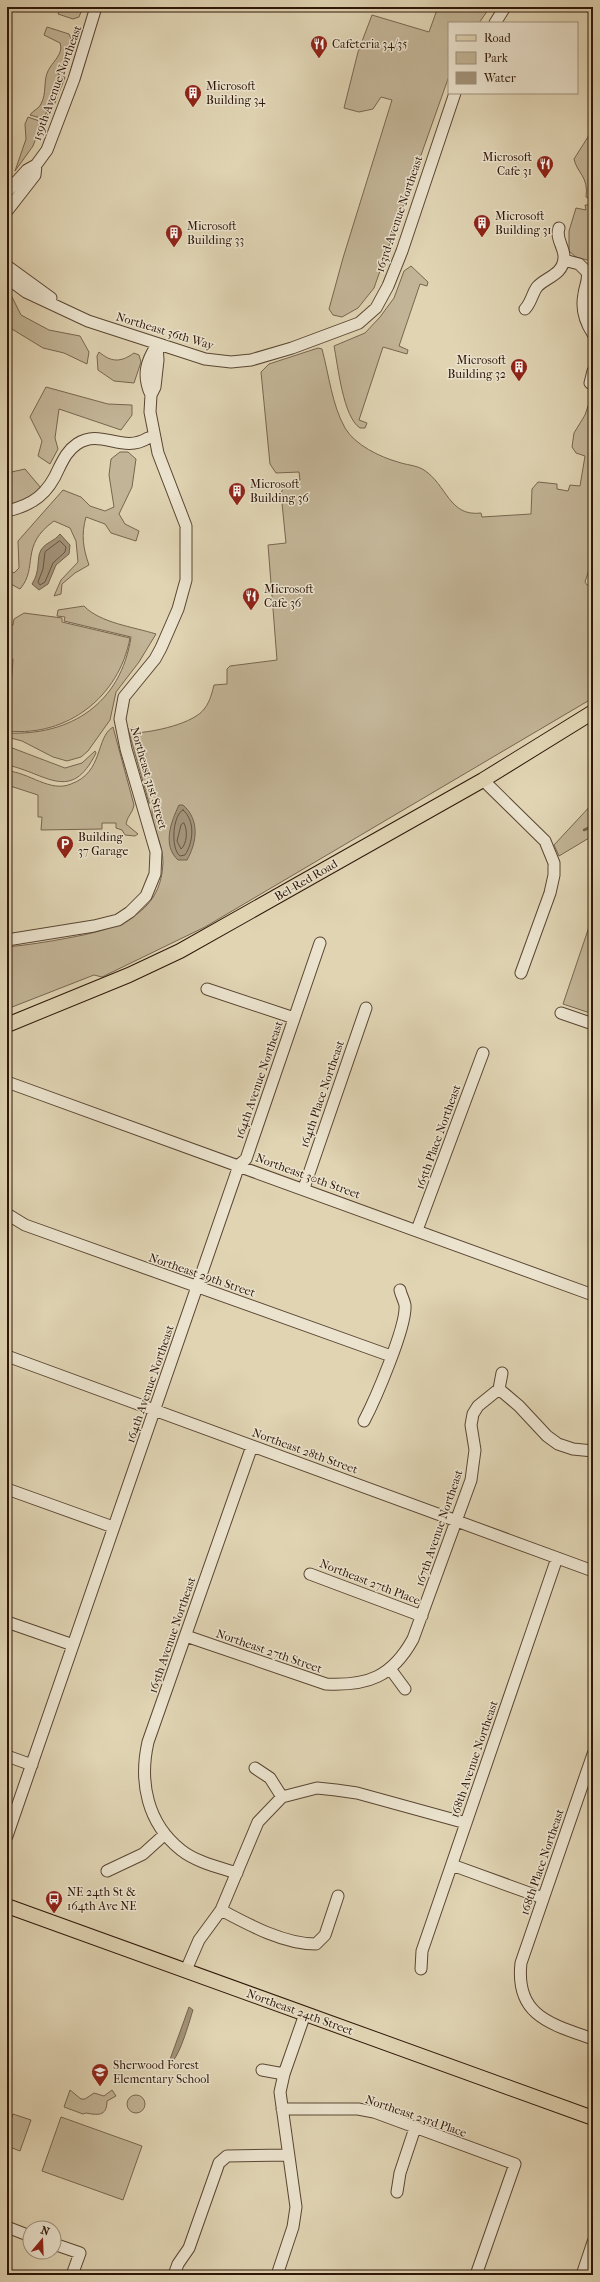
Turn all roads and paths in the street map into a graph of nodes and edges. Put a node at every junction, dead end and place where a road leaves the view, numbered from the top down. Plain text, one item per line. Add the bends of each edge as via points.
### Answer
1 (96, 7) edge
2 (505, 7) edge
3 (495, 22) edge
4 (455, 94) edge
5 (36, 165) junction
6 (7, 192) edge
7 (7, 211) edge
8 (559, 228) dead end
9 (564, 260) junction
10 (7, 266) edge
11 (7, 278) edge
12 (524, 309) dead end
13 (69, 313) junction
14 (593, 334) edge
15 (325, 337) joint
16 (157, 344) junction
17 (593, 372) edge
18 (590, 383) dead end
19 (148, 438) dead end
20 (7, 511) edge
21 (593, 712) edge
22 (483, 780) junction
23 (7, 940) edge
24 (320, 943) dead end
25 (521, 973) dead end
26 (207, 989) dead end
27 (366, 1008) dead end
28 (561, 1013) dead end
29 (294, 1018) junction
30 (593, 1024) edge
31 (7, 1025) edge
32 (483, 1053) dead end
33 (9, 1082) edge
34 (239, 1165) junction
35 (304, 1188) junction
36 (7, 1214) edge
37 (417, 1230) junction
38 (197, 1286) junction
39 (400, 1290) dead end
40 (593, 1295) edge
41 (7, 1356) edge
42 (391, 1356) junction
43 (502, 1373) dead end
44 (499, 1389) junction
45 (155, 1410) junction
46 (364, 1421) dead end
47 (252, 1446) junction
48 (593, 1451) edge
49 (7, 1489) edge
50 (457, 1522) junction
51 (113, 1527) junction
52 (558, 1558) junction
53 (593, 1571) edge
54 (310, 1574) dead end
55 (422, 1616) junction
56 (7, 1622) edge
57 (186, 1636) junction
58 (73, 1646) junction
59 (391, 1670) junction
60 (405, 1689) dead end
61 (593, 1754) edge
62 (7, 1756) edge
63 (32, 1765) junction
64 (255, 1768) dead end
65 (282, 1797) junction
66 (466, 1823) junction
67 (164, 1835) junction
68 (7, 1836) edge
69 (452, 1865) junction
70 (107, 1871) dead end
71 (237, 1873) junction
72 (338, 1896) dead end
73 (544, 1898) junction
74 (7, 1906) edge
75 (221, 1910) junction
76 (421, 1969) dead end
77 (186, 1970) junction
78 (305, 2014) junction
79 (593, 2039) edge
80 (262, 2070) dead end
81 (284, 2074) junction
82 (282, 2108) junction
83 (593, 2118) edge
84 (415, 2128) junction
85 (288, 2155) junction
86 (397, 2192) dead end
87 (7, 2227) edge
88 (22, 2233) edge
89 (593, 2242) edge
90 (62, 2247) edge
91 (72, 2275) edge
92 (174, 2275) edge
93 (277, 2275) edge
94 (476, 2275) edge
95 (582, 2275) edge

1 - 5 street, 159th Avenue Northeast via 74,79 47,150
2 - 3 street
4 - 15 street, 163rd Avenue Northeast via 402,251 376,308 359,323
5 - 6 street, 159th Avenue Northeast via 27,170
5 - 7 street, 159th Avenue Northeast via 35,175
8 - 9 street via 558,237 564,251
9 - 12 street via 557,273 536,289
9 - 14 street via 578,264 587,272 583,309
10 - 13 street, Northeast 36th Way
11 - 13 street, Northeast 36th Way via 26,292
13 - 16 street, Northeast 36th Way
15 - 16 street, Northeast 36th Way via 264,356 232,362 205,359
16 - 23 street, Northeast 31st Street via 155,385 151,395 150,412 153,435 186,526 186,580 178,609 158,654 122,701 120,720 157,859 153,881 141,902 112,922
17 - 18 street
19 - 20 street via 139,444 131,445 100,438 82,441 66,453 55,476 41,496 30,505
21 - 22 main road, Bel-Red Road
22 - 25 street via 545,841 554,864 550,894
22 - 31 main road, Bel-Red Road via 180,951 129,975
24 - 29 street, 164th Avenue Northeast
26 - 29 street
27 - 35 street, 164th Place Northeast
28 - 30 street
29 - 34 street, 164th Avenue Northeast via 246,1159
32 - 37 street, 165th Place Northeast
33 - 34 street, Northeast 30th Street
34 - 35 street, Northeast 30th Street
34 - 38 street, 164th Avenue Northeast
35 - 37 street, Northeast 30th Street
36 - 38 street, Northeast 29th Street via 25,1225
37 - 40 street, Northeast 30th Street
38 - 42 street, Northeast 29th Street
38 - 45 street, 164th Avenue Northeast
39 - 42 street via 405,1305 403,1321
41 - 45 street, Northeast 28th Street
42 - 46 street via 379,1393
43 - 44 street
44 - 48 street via 519,1406 546,1436 558,1444
44 - 50 street, 167th Avenue Northeast via 478,1406 473,1414 471,1425 475,1450 474,1463
45 - 47 street, Northeast 28th Street
45 - 51 street, 164th Avenue Northeast
47 - 50 street, Northeast 28th Street
47 - 57 street, 165th Avenue Northeast
49 - 51 street
50 - 52 street, Northeast 28th Street
50 - 55 street, 167th Avenue Northeast
51 - 58 street, 164th Avenue Northeast
52 - 53 street, Northeast 28th Street
52 - 66 street, 168th Avenue Northeast
54 - 55 street, Northeast 27th Place
55 - 59 street, 167th Avenue Northeast via 404,1655
56 - 58 street
57 - 59 street, Northeast 27th Street via 326,1684 346,1685 364,1682
57 - 67 street, 165th Avenue Northeast via 148,1742 144,1763 148,1798
58 - 63 street, 164th Avenue Northeast
59 - 60 street
61 - 73 street, 168th Place Northeast
62 - 63 street
63 - 68 street, 164th Avenue Northeast
64 - 65 street via 270,1778
65 - 66 street via 317,1788 336,1790 357,1793
65 - 71 street via 258,1822
66 - 69 street, 168th Avenue Northeast
67 - 70 street via 143,1854
67 - 71 street via 195,1858
69 - 73 street
69 - 76 street, 168th Avenue Northeast via 422,1952
71 - 75 street
72 - 75 street via 318,1948 248,1925
73 - 79 street, 168th Place Northeast via 522,1963 520,1980 526,2002 544,2020
74 - 77 main road, Northeast 24th Street
75 - 77 street via 206,1928
77 - 78 main road, Northeast 24th Street
78 - 81 street
78 - 83 main road, Northeast 24th Street
80 - 81 street
81 - 82 street via 280,2092
82 - 84 street, Northeast 23rd Place via 358,2109
82 - 85 street
84 - 86 street via 400,2173
84 - 94 street, Northeast 23rd Place via 515,2164
85 - 92 street via 227,2156 219,2163 189,2248
85 - 93 street via 296,2207 293,2227
87 - 88 street
89 - 95 street
90 - 91 street via 80,2253

